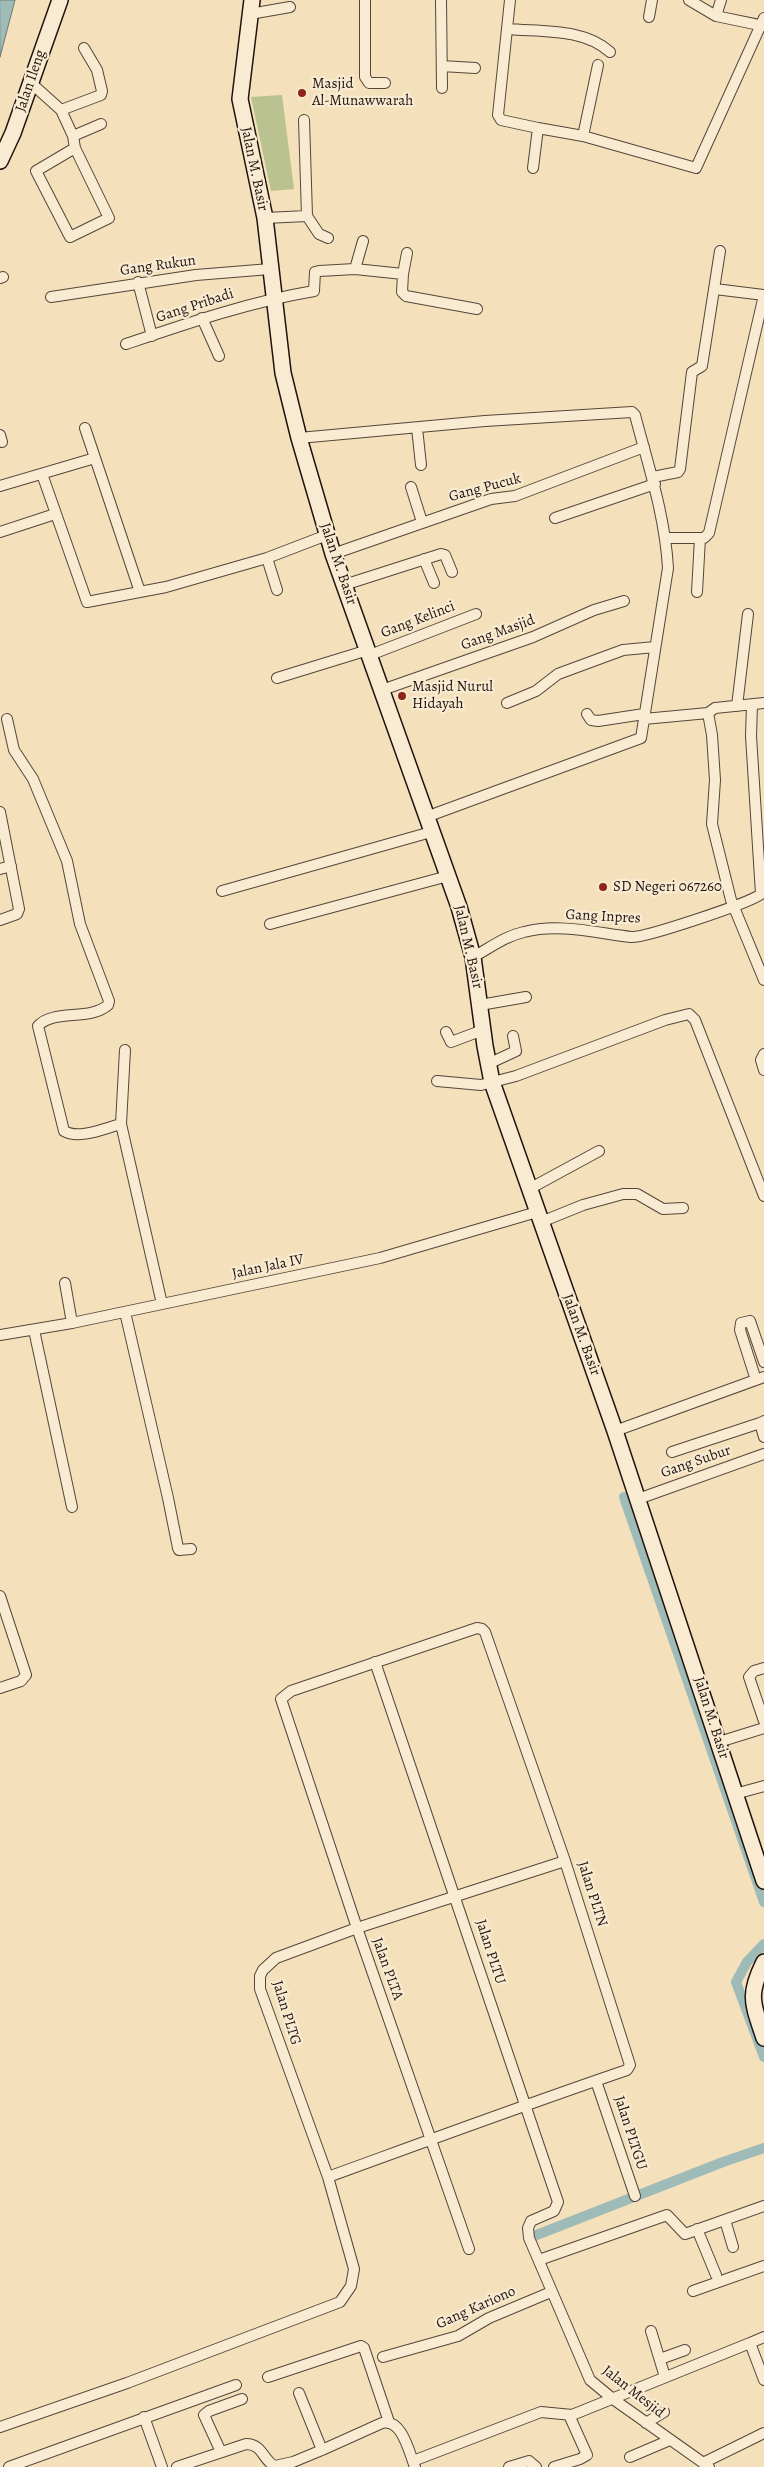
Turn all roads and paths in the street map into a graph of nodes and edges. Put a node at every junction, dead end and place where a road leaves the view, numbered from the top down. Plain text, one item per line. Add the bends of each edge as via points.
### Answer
1 (60, 0) edge
2 (365, 0) edge
3 (441, 0) edge
4 (510, 0) edge
5 (652, 0) edge
6 (689, 0) edge
7 (721, 0) edge
8 (251, 7) edge
9 (290, 7) dead end
10 (716, 16) junction
11 (649, 17) dead end
12 (763, 23) edge
13 (508, 29) junction
14 (84, 48) dead end
15 (610, 52) dead end
16 (598, 65) dead end
17 (442, 66) junction
18 (475, 68) dead end
19 (31, 83) junction
20 (385, 83) dead end
21 (442, 88) dead end
22 (61, 110) junction
23 (304, 120) dead end
24 (101, 124) dead end
25 (538, 128) junction
26 (72, 136) junction
27 (583, 136) junction
28 (74, 148) junction
29 (0, 161) edge
30 (532, 168) dead end
31 (307, 216) junction
32 (265, 218) junction
33 (328, 238) dead end
34 (363, 241) dead end
35 (720, 251) dead end
36 (407, 253) dead end
37 (270, 269) junction
38 (355, 269) junction
39 (403, 274) junction
40 (138, 282) junction
41 (715, 289) junction
42 (764, 295) edge
43 (51, 297) dead end
44 (273, 298) junction
45 (477, 309) dead end
46 (202, 318) junction
47 (152, 336) junction
48 (126, 344) dead end
49 (218, 356) dead end
50 (85, 428) dead end
51 (417, 428) junction
52 (299, 438) junction
53 (644, 447) junction
54 (95, 458) junction
55 (421, 465) dead end
56 (42, 474) junction
57 (654, 481) junction
58 (0, 486) edge
59 (411, 487) dead end
60 (55, 514) junction
61 (555, 518) dead end
62 (422, 522) junction
63 (0, 532) edge
64 (327, 535) junction
65 (666, 538) junction
66 (700, 538) junction
67 (333, 554) junction
68 (267, 558) junction
69 (424, 559) junction
70 (452, 572) dead end
71 (434, 583) dead end
72 (344, 585) junction
73 (277, 590) dead end
74 (140, 592) junction
75 (697, 592) dead end
76 (624, 602) dead end
77 (476, 614) dead end
78 (748, 614) dead end
79 (654, 647) junction
80 (369, 652) junction
81 (277, 678) dead end
82 (382, 690) junction
83 (508, 703) dead end
84 (764, 703) edge
85 (752, 705) junction
86 (737, 706) junction
87 (708, 713) junction
88 (588, 714) dead end
89 (644, 717) junction
90 (6, 719) dead end
91 (0, 812) edge
92 (426, 817) junction
93 (431, 832) junction
94 (11, 866) junction
95 (0, 869) edge
96 (448, 876) junction
97 (222, 891) dead end
98 (733, 906) junction
99 (0, 920) edge
100 (270, 924) dead end
101 (473, 958) junction
102 (764, 980) edge
103 (526, 997) dead end
104 (480, 1005) junction
105 (483, 1030) junction
106 (446, 1032) dead end
107 (513, 1036) dead end
108 (126, 1050) dead end
109 (764, 1054) edge
110 (488, 1064) junction
111 (764, 1070) edge
112 (437, 1081) dead end
113 (492, 1082) junction
114 (121, 1124) junction
115 (599, 1151) dead end
116 (529, 1189) junction
117 (764, 1196) edge
118 (683, 1208) dead end
119 (539, 1217) junction
120 (65, 1283) dead end
121 (162, 1304) junction
122 (125, 1312) junction
123 (72, 1323) junction
124 (34, 1330) junction
125 (0, 1335) edge
126 (764, 1362) edge
127 (760, 1378) edge
128 (762, 1422) edge
129 (615, 1431) junction
130 (764, 1437) edge
131 (672, 1452) dead end
132 (764, 1454) edge
133 (638, 1499) junction
134 (72, 1508) dead end
135 (191, 1549) dead end
136 (0, 1596) edge
137 (376, 1662) junction
138 (764, 1668) edge
139 (0, 1688) edge
140 (282, 1697) joint
141 (764, 1721) edge
142 (764, 1728) edge
143 (718, 1742) junction
144 (764, 1786) edge
145 (735, 1794) junction
146 (565, 1861) junction
147 (764, 1881) edge
148 (456, 1897) junction
149 (356, 1928) junction
150 (764, 1962) edge
151 (764, 2038) edge
152 (596, 2081) junction
153 (526, 2107) junction
154 (433, 2139) junction
155 (328, 2177) junction
156 (634, 2196) dead end
157 (764, 2206) edge
158 (725, 2220) junction
159 (698, 2229) junction
160 (529, 2238) joint
161 (733, 2247) dead end
162 (470, 2249) dead end
163 (539, 2260) junction
164 (764, 2266) edge
165 (716, 2275) dead end
166 (693, 2291) dead end
167 (551, 2292) junction
168 (651, 2331) dead end
169 (764, 2337) edge
170 (750, 2343) junction
171 (685, 2350) dead end
172 (384, 2357) dead end
173 (660, 2358) junction
174 (761, 2362) edge
175 (268, 2377) dead end
176 (664, 2377) junction
177 (764, 2380) edge
178 (236, 2385) dead end
179 (299, 2393) dead end
180 (242, 2398) dead end
181 (613, 2399) junction
182 (664, 2412) dead end
183 (570, 2415) junction
184 (144, 2417) junction
185 (389, 2422) junction
186 (646, 2422) junction
187 (0, 2427) edge
188 (764, 2433) edge
189 (670, 2440) junction
190 (322, 2450) junction
191 (221, 2452) junction
192 (630, 2457) dead end
193 (414, 2464) edge
194 (706, 2465) edge
195 (15, 2466) edge
196 (162, 2467) edge
197 (177, 2467) edge
198 (509, 2467) edge
199 (536, 2467) edge
200 (554, 2467) edge

1 - 19 main road, Jalan Ileng
2 - 20 street via 365,77 370,83
3 - 17 street
4 - 13 street
5 - 11 street
6 - 10 street
7 - 10 street
8 - 9 street
8 - 32 main road, Jalan M. Basir via 240,98
10 - 12 street
12 - 27 street via 696,168
13 - 15 street via 583,36 599,42
13 - 25 street via 498,115 501,120
14 - 22 street via 97,70 102,93
16 - 27 street
17 - 18 street
17 - 21 street
19 - 22 street
19 - 29 main road, Jalan Ileng
22 - 26 street
23 - 31 street
24 - 26 street
25 - 27 street
25 - 30 street
26 - 28 street
28 - 28 street via 36,170 70,238 109,218
31 - 32 street
31 - 33 street via 319,234
32 - 37 main road, Jalan M. Basir
34 - 38 street
35 - 41 street
36 - 39 street
37 - 40 street, Gang Rukun
37 - 44 main road, Jalan M. Basir
38 - 39 street
38 - 44 street, Gang Pribadi via 315,272 314,291
39 - 45 street via 402,292 406,296
40 - 43 street, Gang Rukun
40 - 47 street
41 - 42 street
41 - 57 street via 702,366 692,372 680,469
42 - 66 street via 709,533 707,537
44 - 46 street, Gang Pribadi
44 - 52 main road, Jalan M. Basir via 283,373
46 - 47 street, Gang Pribadi
46 - 49 street
47 - 48 street, Gang Pribadi
50 - 54 street
51 - 52 street
51 - 53 street via 632,412
51 - 55 street
52 - 64 main road, Jalan M. Basir
53 - 57 street
53 - 62 street, Gang Pucuk via 515,496 491,499
54 - 56 street
54 - 74 street
56 - 58 street
56 - 60 street
57 - 61 street
57 - 65 street
59 - 62 street
60 - 63 street
60 - 74 street via 87,602
62 - 67 street, Gang Pucuk
64 - 67 main road, Jalan M. Basir
64 - 68 street
65 - 66 street
65 - 79 street via 668,568
66 - 75 street
67 - 72 main road, Jalan M. Basir
68 - 73 street
68 - 74 street
69 - 70 street via 445,555
69 - 71 street
69 - 72 street
72 - 80 main road, Jalan M. Basir
76 - 82 street, Gang Masjid via 594,610 533,638
77 - 80 street, Gang Kelinci
78 - 86 street
79 - 83 street via 623,650 558,674 536,691
79 - 89 street
80 - 81 street, Gang Kelinci
80 - 82 main road, Jalan M. Basir
82 - 92 main road, Jalan M. Basir
84 - 85 street
85 - 86 street
85 - 98 street, Gang Inpres via 750,736 763,889 758,897
86 - 87 street via 715,708
87 - 89 street
87 - 98 street via 716,780 712,824
88 - 89 street via 591,720 598,721
89 - 92 street via 642,735 638,740
90 - 114 street via 14,750 33,779 67,861 80,924 109,1001 100,1011 48,1020 38,1026 64,1131 78,1135
91 - 94 street
92 - 93 main road, Jalan M. Basir
93 - 96 main road, Jalan M. Basir
93 - 97 street
94 - 95 street
94 - 99 street via 19,909 17,914
96 - 100 street
96 - 101 main road, Jalan M. Basir
98 - 101 street, Gang Inpres via 637,937 586,930 525,931 507,937
98 - 102 street
101 - 104 main road, Jalan M. Basir
103 - 104 street
104 - 105 main road, Jalan M. Basir
105 - 106 street via 451,1042
105 - 110 main road, Jalan M. Basir
107 - 110 street via 516,1051
108 - 114 street
109 - 111 street via 761,1060
110 - 113 main road, Jalan M. Basir
112 - 113 street via 481,1085
113 - 116 main road, Jalan M. Basir
113 - 117 street via 689,1014 695,1020
114 - 121 street
115 - 116 street
116 - 119 main road, Jalan M. Basir
118 - 119 street, Jalan Jala IV via 662,1209 637,1194 623,1194
119 - 121 street, Jalan Jala IV via 380,1258
119 - 129 main road, Jalan M. Basir
120 - 123 street
121 - 122 street, Jalan Jala IV
122 - 123 street, Jalan Jala IV
122 - 135 street via 178,1548
123 - 124 street, Jalan Jala IV
124 - 125 street, Jalan Jala IV
124 - 134 street
126 - 127 street via 750,1321 741,1323 740,1330
127 - 129 street
128 - 130 street
128 - 131 street
129 - 133 main road, Jalan M. Basir
132 - 133 street, Gang Subur
133 - 143 main road, Jalan M. Basir
136 - 139 street via 25,1678
137 - 140 street, Jalan PLTN
137 - 146 street, Jalan PLTN via 482,1628
137 - 148 street, Jalan PLTU
138 - 141 street via 754,1671 749,1677
140 - 149 street, Jalan PLTA
142 - 143 street
143 - 145 main road, Jalan M. Basir
144 - 145 street
145 - 147 main road, Jalan M. Basir
146 - 148 street, Jalan PLTG
146 - 152 street, Jalan PLTN via 630,2065 627,2070
148 - 149 street, Jalan PLTG
148 - 153 street, Jalan PLTU
149 - 154 street, Jalan PLTA
149 - 155 street, Jalan PLTG via 276,1958 266,1966 259,1983
150 - 151 main road via 752,1991
152 - 153 street, Jalan PLTN
152 - 156 street, Jalan PLTGU
153 - 154 street, Jalan PLTN
153 - 160 street, Jalan PLTU via 558,2202 554,2211 529,2222
154 - 155 street, Jalan PLTN
154 - 162 street, Jalan PLTA
155 - 187 street, Jalan PLTG via 354,2269 354,2278 346,2294 329,2307
157 - 158 street
158 - 159 street
158 - 161 street
159 - 163 street via 685,2234 667,2215
159 - 165 street
160 - 163 street, Jalan Mesjid
163 - 167 street, Jalan Mesjid
164 - 166 street
167 - 172 street, Gang Kariono via 489,2318 458,2336
167 - 181 street, Jalan Mesjid via 587,2375
168 - 173 street
169 - 170 street
170 - 174 street
170 - 176 street
171 - 173 street
173 - 176 street
174 - 177 street
175 - 185 street via 361,2346
176 - 181 street
178 - 184 street
179 - 190 street
180 - 191 street via 204,2415
181 - 183 street
181 - 186 street, Jalan Mesjid
182 - 186 street
183 - 193 street via 541,2412
183 - 200 street via 587,2455
184 - 195 street
184 - 196 street
185 - 190 street via 382,2422
185 - 193 street via 398,2427
186 - 189 street, Jalan Mesjid
188 - 194 street
189 - 192 street
189 - 194 street, Jalan Mesjid
190 - 191 street via 275,2466 253,2445
191 - 197 street
198 - 199 street via 529,2461

